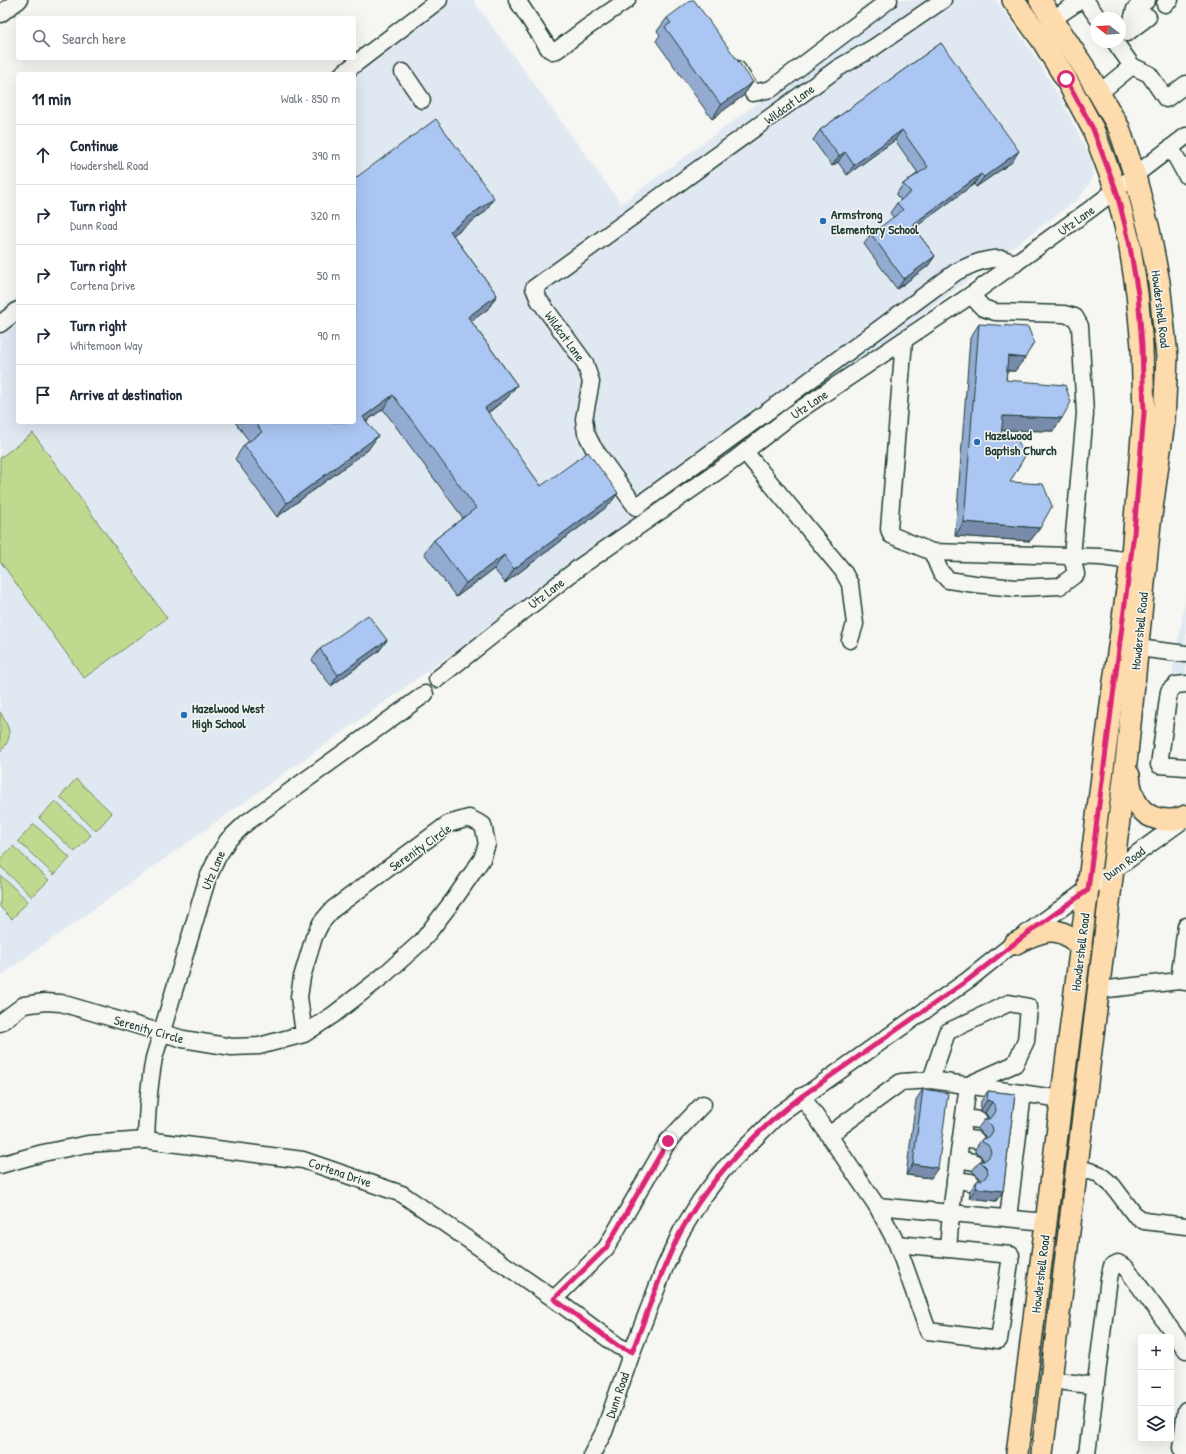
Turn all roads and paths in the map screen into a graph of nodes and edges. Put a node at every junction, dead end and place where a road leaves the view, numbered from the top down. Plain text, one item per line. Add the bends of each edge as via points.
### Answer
1 (19, 0) edge
2 (439, 0) edge
3 (517, 0) edge
4 (627, 0) edge
5 (889, 0) edge
6 (943, 0) edge
7 (1012, 0) edge
8 (1040, 0) edge
9 (1081, 0) edge
10 (1086, 0) edge
11 (1147, 0) edge
12 (1094, 12) edge
13 (0, 14) edge
14 (1148, 17) dead end
15 (1053, 19) junction
16 (1126, 32) edge
17 (1126, 33) edge
18 (1119, 48) edge
19 (727, 56) edge
20 (1132, 66) junction
21 (345, 72) edge
22 (403, 72) dead end
23 (1186, 84) edge
24 (1099, 93) junction
25 (422, 100) dead end
26 (1186, 136) edge
27 (1171, 148) junction
28 (1186, 175) edge
29 (1135, 176) junction
30 (1116, 190) junction
31 (1015, 264) junction
32 (971, 295) junction
33 (16, 312) edge
34 (0, 324) edge
35 (904, 340) junction
36 (745, 452) junction
37 (932, 552) junction
38 (1072, 556) junction
39 (1130, 561) junction
40 (850, 640) dead end
41 (1138, 648) junction
42 (1186, 654) edge
43 (438, 679) dead end
44 (1186, 684) edge
45 (1186, 692) edge
46 (425, 694) dead end
47 (1127, 754) junction
48 (1166, 766) junction
49 (1186, 767) edge
50 (1186, 817) edge
51 (1113, 871) junction
52 (1088, 890) junction
53 (1186, 926) edge
54 (1014, 944) junction
55 (1081, 948) junction
56 (1183, 981) edge
57 (1099, 990) junction
58 (0, 1023) edge
59 (162, 1032) junction
60 (304, 1034) junction
61 (931, 1080) junction
62 (968, 1085) junction
63 (1023, 1093) junction
64 (802, 1096) junction
65 (1062, 1099) junction
66 (703, 1104) dead end
67 (830, 1135) junction
68 (146, 1140) junction
69 (0, 1165) edge
70 (1077, 1167) junction
71 (955, 1180) junction
72 (971, 1182) dead end
73 (877, 1206) junction
74 (951, 1212) junction
75 (1008, 1218) junction
76 (1046, 1222) junction
77 (1186, 1226) edge
78 (897, 1244) junction
79 (948, 1249) junction
80 (554, 1299) junction
81 (1186, 1350) edge
82 (632, 1352) junction
83 (1051, 1380) junction
84 (1096, 1386) junction
85 (1186, 1410) edge
86 (1183, 1450) edge
87 (592, 1454) edge
88 (1017, 1454) edge
89 (1042, 1454) edge
90 (1087, 1454) edge

1 - 13 street
2 - 21 street
3 - 4 street via 549,49 553,51 558,50
5 - 19 street via 771,89 753,93
6 - 31 street, Wildcat Lane via 832,73 534,288 539,300 586,363 591,382 584,419 586,433 593,447 636,506 956,272 988,260 1003,259
7 - 30 main road, Howdershell Road via 1042,40 1066,79 1093,129
8 - 15 main road, Howdershell Road
9 - 15 street
10 - 12 street
11 - 16 street via 1135,9
14 - 17 street
15 - 24 main road, Howdershell Road
18 - 20 street
20 - 23 street via 1149,74 1166,99
20 - 24 street
22 - 25 street
24 - 29 main road, Howdershell Road via 1119,128
26 - 27 street, Utz Lane
27 - 28 street
27 - 29 street, Utz Lane
29 - 30 street, Utz Lane
29 - 41 main road, Howdershell Road via 1159,282 1167,357 1164,421 1150,523
30 - 31 street, Utz Lane
30 - 39 main road, Howdershell Road via 1129,241 1138,294 1142,346 1144,413
31 - 32 street, Utz Lane
32 - 35 street, Utz Lane
32 - 38 street via 983,308 995,312 1064,314 1075,317 1080,326 1085,414
33 - 34 street
35 - 36 street, Utz Lane via 792,415
35 - 37 street via 889,529 891,535
36 - 40 street via 843,571 850,584 855,624
36 - 43 street, Utz Lane via 581,566
37 - 38 street
37 - 38 street via 940,571 948,580 1015,588 1060,586 1076,574
38 - 39 street
39 - 52 main road, Howdershell Road
41 - 42 street
41 - 47 main road, Howdershell Road
44 - 48 street via 1176,685 1168,691 1159,765
45 - 48 street via 1176,698 1173,707
46 - 59 street, Utz Lane via 282,796 228,840 206,880
47 - 50 main road via 1133,798 1141,810 1148,816 1160,819
47 - 51 main road, Howdershell Road
48 - 49 street
50 - 51 street, Dunn Road
51 - 52 street, Dunn Road
51 - 57 main road, Howdershell Road
52 - 54 street, Dunn Road
52 - 55 main road, Howdershell Road
53 - 56 street
54 - 55 main road via 1048,930 1064,933 1075,940
54 - 64 street, Dunn Road via 968,980
55 - 65 main road, Howdershell Road
56 - 57 street
57 - 70 main road, Howdershell Road
58 - 59 street, Serenity Circle via 24,1005 50,1002
59 - 60 street, Serenity Circle via 183,1039 232,1047 260,1046
59 - 68 street, Utz Lane via 150,1080
60 - 60 street, Serenity Circle via 383,976 422,941 482,859 487,844 483,825 469,818 448,824 333,909 321,923 302,977 299,997
61 - 62 street
61 - 62 street via 947,1032 1008,1003 1029,1007 1026,1041 1016,1064
61 - 67 street via 901,1082
62 - 63 street
62 - 71 street via 971,1119 966,1160
63 - 65 street
63 - 75 street via 1012,1125 1004,1187
64 - 67 street
64 - 82 street, Dunn Road via 753,1138 723,1170 700,1201 681,1232 665,1267
65 - 76 main road, Howdershell Road
66 - 80 street via 668,1141 606,1248
67 - 73 street
68 - 69 street, Cortena Drive via 88,1144
68 - 80 street, Cortena Drive via 303,1160 402,1194
70 - 77 street via 1099,1174 1113,1186 1134,1214 1144,1221
70 - 83 main road, Howdershell Road
71 - 72 street
71 - 74 street
73 - 74 street
73 - 78 street
74 - 75 street
74 - 79 street
75 - 76 street
76 - 88 main road, Howdershell Road
78 - 79 street
78 - 79 street via 928,1331 999,1340 1011,1255
80 - 82 street, Cortena Drive via 618,1346
81 - 84 street via 1126,1268 1118,1263 1112,1266 1109,1278
82 - 87 street, Dunn Road via 604,1432
83 - 84 street
83 - 89 main road, Howdershell Road
84 - 90 street
85 - 86 street

